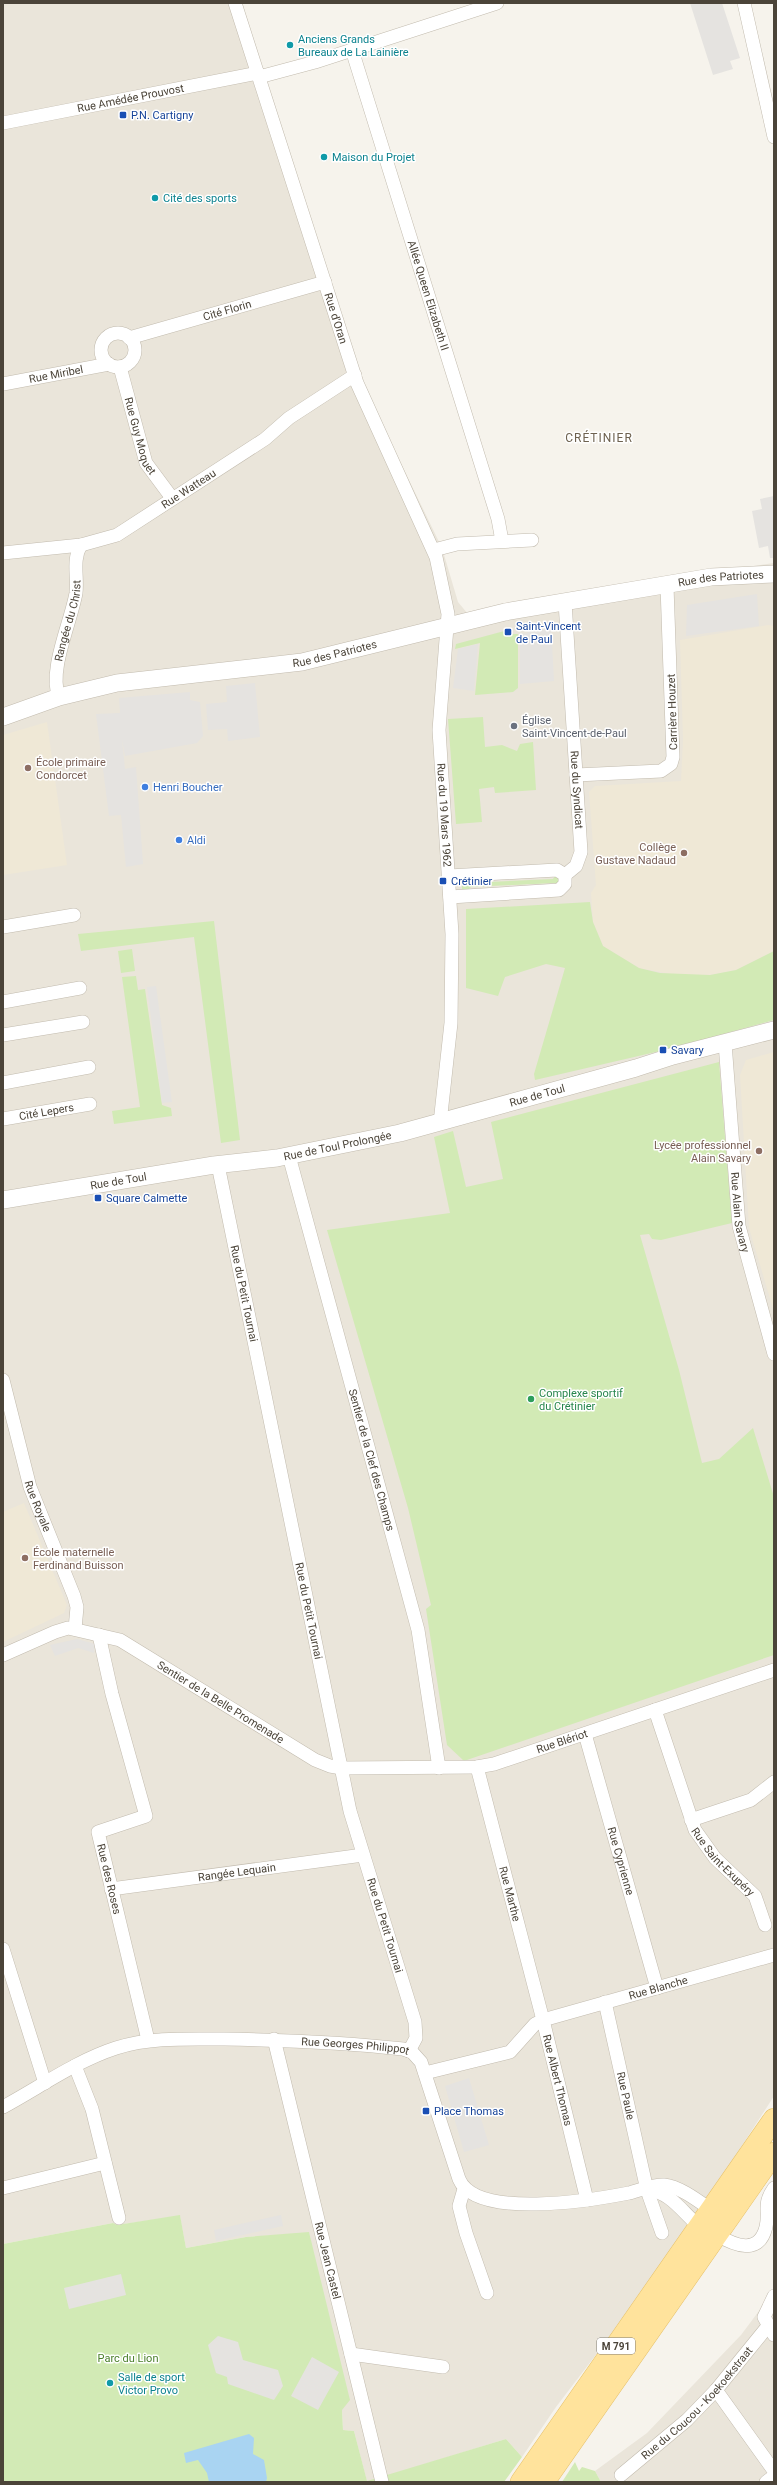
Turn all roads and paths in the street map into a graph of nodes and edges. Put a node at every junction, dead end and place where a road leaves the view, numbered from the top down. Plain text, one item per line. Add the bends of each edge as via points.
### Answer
1 (235, 3) edge
2 (497, 3) edge
3 (744, 3) edge
4 (352, 50) junction
5 (259, 75) junction
6 (3, 123) edge
7 (774, 136) edge
8 (325, 282) junction
9 (129, 338) junction
10 (114, 366) junction
11 (354, 375) junction
12 (3, 384) edge
13 (172, 498) junction
14 (532, 540) dead end
15 (502, 542) junction
16 (81, 545) junction
17 (434, 550) junction
18 (3, 553) edge
19 (774, 574) edge
20 (774, 579) edge
21 (668, 586) junction
22 (565, 602) junction
23 (447, 627) junction
24 (59, 697) junction
25 (3, 717) edge
26 (576, 775) junction
27 (565, 875) junction
28 (449, 876) junction
29 (450, 897) junction
30 (74, 915) dead end
31 (3, 927) edge
32 (80, 988) dead end
33 (3, 1002) edge
34 (82, 1022) dead end
35 (774, 1030) edge
36 (3, 1035) edge
37 (774, 1041) edge
38 (726, 1048) junction
39 (89, 1067) dead end
40 (3, 1083) edge
41 (90, 1104) dead end
42 (3, 1120) edge
43 (440, 1123) junction
44 (289, 1156) junction
45 (226, 1164) junction
46 (3, 1200) edge
47 (774, 1354) edge
48 (3, 1380) edge
49 (75, 1629) junction
50 (99, 1635) junction
51 (3, 1655) edge
52 (774, 1670) edge
53 (655, 1710) junction
54 (585, 1734) junction
55 (476, 1767) junction
56 (342, 1768) junction
57 (439, 1768) junction
58 (774, 1782) edge
59 (691, 1820) junction
60 (363, 1855) junction
61 (111, 1889) junction
62 (765, 1924) dead end
63 (3, 1948) edge
64 (774, 1955) edge
65 (657, 1988) junction
66 (605, 2002) junction
67 (543, 2020) junction
68 (274, 2039) junction
69 (148, 2040) junction
70 (409, 2051) junction
71 (75, 2066) junction
72 (425, 2073) junction
73 (45, 2083) junction
74 (3, 2106) edge
75 (774, 2119) edge
76 (774, 2153) edge
77 (105, 2163) junction
78 (3, 2188) edge
79 (774, 2188) edge
80 (464, 2189) junction
81 (647, 2190) junction
82 (587, 2200) junction
83 (119, 2218) dead end
84 (713, 2226) junction
85 (662, 2233) dead end
86 (487, 2293) dead end
87 (774, 2296) edge
88 (771, 2330) edge
89 (351, 2354) junction
90 (443, 2367) dead end
91 (716, 2390) junction
92 (774, 2472) edge
93 (621, 2475) dead end
94 (774, 2476) edge
95 (382, 2482) edge
96 (521, 2482) edge
97 (544, 2482) edge
98 (766, 2482) edge

1 - 5 street, Rue d'Oran
2 - 4 street, Rue Amédée Prouvost
3 - 7 street
4 - 5 street, Rue Amédée Prouvost
4 - 15 street, Allée Queen Elizabeth II via 498,519
5 - 6 street, Rue Amédée Prouvost
5 - 8 street, Rue d'Oran
8 - 9 street, Cité Florin
8 - 11 street, Rue d'Oran
9 - 10 street via 134,344 135,353 129,363
9 - 10 street via 119,334 111,335 105,340 102,351
10 - 12 street, Rue Miribel
10 - 13 street, Rue Guy Moquet via 146,463
11 - 13 street, Rue Watteau via 289,418 266,439
11 - 17 street, Rue d'Oran
13 - 16 street, Rue Watteau via 117,535
14 - 15 street
15 - 17 street via 457,544
16 - 18 street, Rue Watteau
16 - 24 street, Rangée du Christ via 76,556 76,592 55,678
17 - 23 street, Rue d'Oran via 446,600
19 - 21 street, Rue des Patriotes via 730,575
20 - 21 street, Rue des Patriotes via 715,587
21 - 22 street, Rue des Patriotes
21 - 26 street, Carrière Houzet via 673,758 671,764 661,771
22 - 23 street, Rue des Patriotes via 505,612
22 - 26 street, Rue du Syndicat
23 - 24 street, Rue des Patriotes via 312,661 123,682
23 - 28 street, Rue du 19 Mars 1962 via 438,722
24 - 25 street, Rue des Patriotes
26 - 27 street, Rue du Syndicat via 581,852 576,866
27 - 28 street via 557,870
27 - 29 street, Rue du Syndicat via 565,884 559,890
28 - 29 street, Rue du 19 Mars 1962
29 - 43 street, Rue du 19 Mars 1962 via 451,1014
30 - 31 street
32 - 33 street
34 - 36 street
35 - 38 street, Rue de Toul
37 - 38 street, Rue de Toul
38 - 43 street, Rue de Toul via 680,1065 636,1068 535,1094
38 - 47 street, Rue Alain Savary via 738,1220
39 - 40 street
41 - 42 street, Cité Lepers
43 - 44 street, Rue de Toul Prolongée
44 - 45 street, Rue de Toul Prolongée
44 - 57 street, Sentier de la Clef des Champs via 418,1630
45 - 46 street, Rue de Toul
45 - 56 street, Rue du Petit Tournai
48 - 49 street, Rue Royale via 30,1487 74,1596 77,1607
49 - 50 street, Sentier de la Belle Promenade
49 - 51 street via 55,1632
50 - 56 street, Sentier de la Belle Promenade via 127,1644 315,1760
50 - 61 street, Rue des Roses via 112,1694 146,1816 98,1832
52 - 53 street, Rue Blériot
53 - 54 street, Rue Blériot
53 - 59 street, Rue Saint-Exupéry
54 - 55 street, Rue Blériot via 494,1764
54 - 65 street, Rue Cyprienne
55 - 57 street, Rue Blériot
55 - 67 street, Rue Marthe
56 - 57 street, Rue Blériot
56 - 60 street, Rue du Petit Tournai via 350,1811
58 - 59 street, Rue Saint-Exupéry via 751,1800
59 - 62 street, Rue Saint-Exupéry via 708,1850 755,1896
60 - 61 street, Rangée Lequain
60 - 70 street, Rue du Petit Tournai via 415,2022 416,2038
61 - 69 street, Rue des Roses
63 - 73 street
64 - 65 street, Rue Blanche
65 - 66 street, Rue Blanche
66 - 67 street, Rue Blanche
66 - 81 street, Rue Paule
67 - 72 street, Rue Albert Thomas via 535,2024 514,2050
67 - 82 street, Rue Albert Thomas
68 - 69 street, Rue Georges Philippot
68 - 70 street, Rue Georges Philippot via 339,2042
68 - 89 street, Rue Jean Castel
69 - 71 street, Rue Georges Philippot via 114,2048
70 - 72 street, Rue Georges Philippot via 419,2059
71 - 73 street, Rue Georges Philippot
71 - 77 street via 92,2109
72 - 80 street, Rue Georges Philippot
73 - 74 street, Rue Georges Philippot
75 - 84 main road, M 791
76 - 84 main road, M 791
77 - 78 street
77 - 83 street
79 - 84 street via 766,2203 766,2226 756,2242 740,2246
80 - 82 street via 480,2198 504,2203
80 - 86 street via 459,2206
81 - 82 street
81 - 84 street via 668,2197
81 - 84 street via 657,2186 669,2186
81 - 85 street, Rue Paule
84 - 96 main road, M 791
84 - 97 main road, M 791
87 - 88 street via 764,2312
88 - 91 street, Rue du Coucou - Koekoekstraat
89 - 90 street
89 - 95 street, Rue Jean Castel
91 - 92 street
91 - 93 street, Rue du Coucou - Koekoekstraat via 682,2425
94 - 98 street

